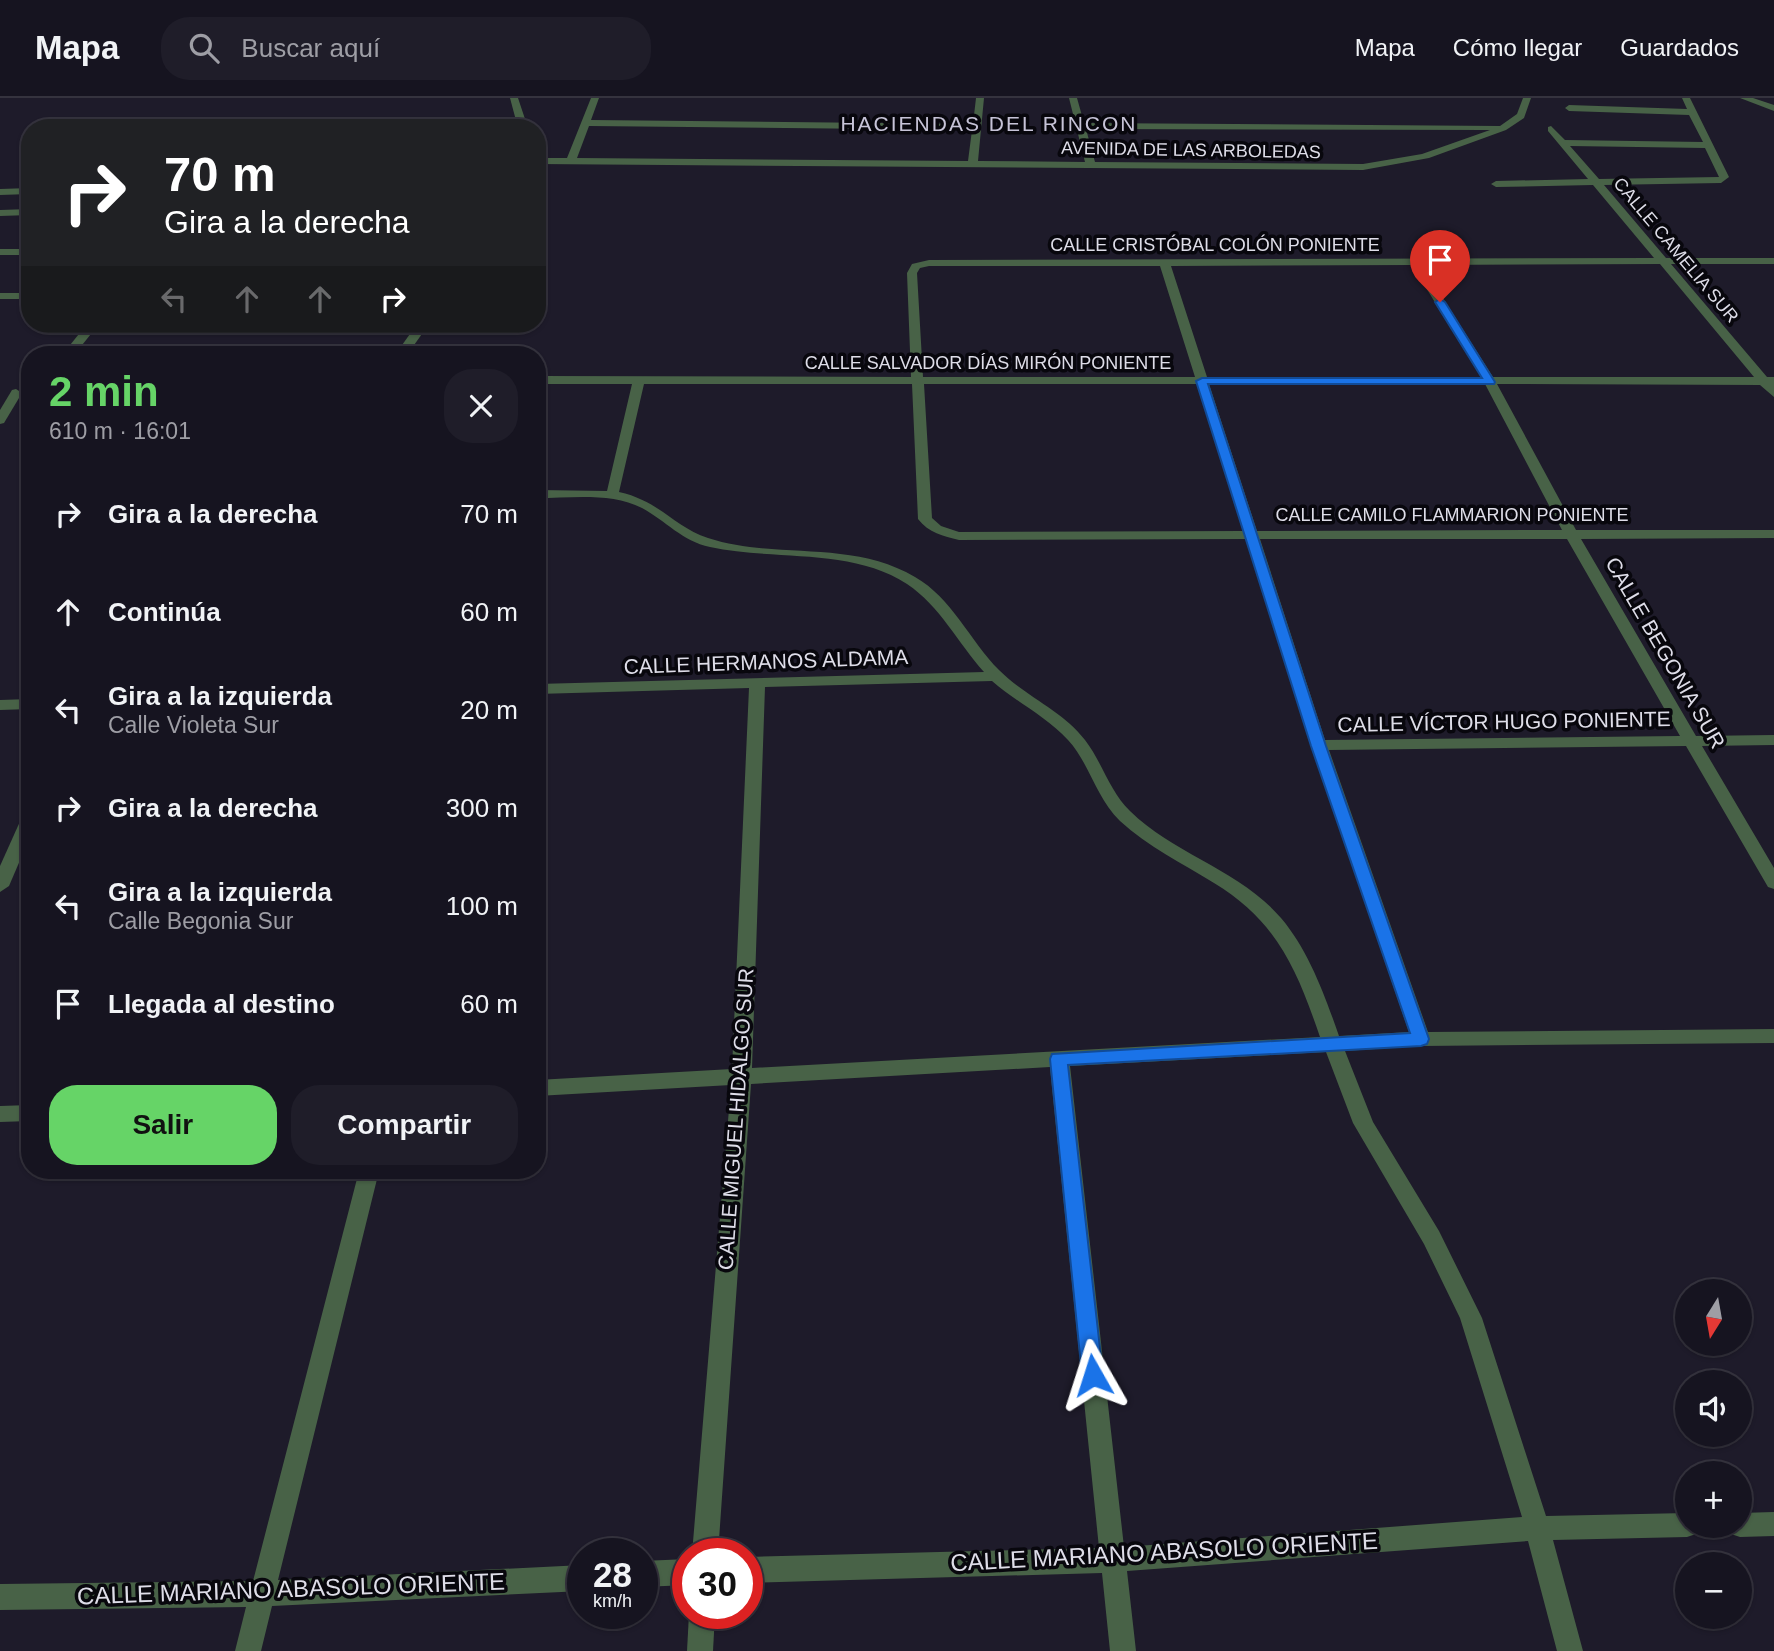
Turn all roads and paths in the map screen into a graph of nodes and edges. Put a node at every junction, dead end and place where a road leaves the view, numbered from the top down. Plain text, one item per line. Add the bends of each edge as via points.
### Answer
1 (514, 98) edge
2 (595, 98) edge
3 (980, 98) edge
4 (1073, 98) edge
5 (1527, 98) edge
6 (1686, 98) edge
7 (1744, 98) edge
8 (1569, 108) dead end
9 (1774, 108) edge
10 (1694, 112) junction
11 (520, 119) edge
12 (584, 123) junction
13 (1079, 126) junction
14 (975, 127) junction
15 (1504, 127) junction
16 (1551, 129) dead end
17 (1562, 143) junction
18 (1710, 145) junction
19 (546, 161) edge
20 (571, 161) junction
21 (973, 163) junction
22 (1091, 165) junction
23 (1596, 183) junction
24 (1496, 184) dead end
25 (21, 191) edge
26 (0, 192) edge
27 (21, 212) edge
28 (0, 213) edge
29 (0, 252) edge
30 (21, 252) edge
31 (1663, 261) junction
32 (1774, 261) edge
33 (1164, 262) junction
34 (1415, 262) junction
35 (0, 296) edge
36 (21, 296) edge
37 (639, 378) junction
38 (546, 380) edge
39 (919, 381) junction
40 (1202, 381) junction
41 (1769, 381) edge
42 (1490, 382) junction
43 (0, 393) edge
44 (16, 393) junction
45 (21, 393) edge
46 (1774, 393) edge
47 (0, 420) edge
48 (546, 495) edge
49 (612, 496) junction
50 (1571, 534) junction
51 (1774, 534) edge
52 (1250, 535) junction
53 (996, 676) junction
54 (757, 683) junction
55 (546, 689) edge
56 (21, 704) edge
57 (0, 705) edge
58 (1774, 740) edge
59 (1692, 741) junction
60 (1319, 746) junction
61 (21, 838) edge
62 (1774, 883) edge
63 (0, 886) edge
64 (1774, 1037) edge
65 (1421, 1039) junction
66 (1331, 1043) junction
67 (1059, 1059) junction
68 (742, 1074) junction
69 (546, 1086) edge
70 (21, 1113) edge
71 (0, 1114) edge
72 (367, 1179) edge
73 (1774, 1524) edge
74 (1675, 1525) edge
75 (1752, 1525) edge
76 (1539, 1528) junction
77 (706, 1538) edge
78 (1113, 1560) junction
79 (763, 1570) edge
80 (567, 1579) edge
81 (262, 1594) junction
82 (0, 1597) edge
83 (701, 1629) edge
84 (248, 1651) edge
85 (700, 1651) edge
86 (1124, 1651) edge
87 (1570, 1651) edge

1 - 11 street
2 - 12 street
3 - 14 street
4 - 13 street
5 - 15 street, AVENIDA DE LAS ARBOLEDAS via 1518,119
6 - 10 street
7 - 9 street
8 - 10 street
10 - 18 street
12 - 14 street
12 - 20 street
13 - 15 street
13 - 22 street
14 - 21 street
15 - 22 street, AVENIDA DE LAS ARBOLEDAS via 1432,156 1363,167
16 - 17 street, CALLE CAMELIA SUR
17 - 18 street
17 - 23 street, CALLE CAMELIA SUR
18 - 23 street via 1724,177 1721,180
19 - 20 street, AVENIDA DE LAS ARBOLEDAS
20 - 21 street, AVENIDA DE LAS ARBOLEDAS
21 - 22 street, AVENIDA DE LAS ARBOLEDAS
23 - 24 street
23 - 31 street, CALLE CAMELIA SUR
25 - 26 street
27 - 28 street
29 - 30 street
31 - 32 street, CALLE CRISTÓBAL COLÓN PONIENTE
31 - 34 street, CALLE CRISTÓBAL COLÓN PONIENTE
31 - 41 street, CALLE CAMELIA SUR
33 - 34 street, CALLE CRISTÓBAL COLÓN PONIENTE
33 - 39 street, CALLE CRISTÓBAL COLÓN PONIENTE via 916,266 912,273
33 - 40 street
34 - 42 street, CALLE BEGONIA SUR
35 - 36 street
37 - 38 street, CALLE SALVADOR DÍAS MIRÓN PONIENTE
37 - 39 street, CALLE SALVADOR DÍAS MIRÓN PONIENTE
37 - 49 street
39 - 40 street, CALLE SALVADOR DÍAS MIRÓN PONIENTE
39 - 52 street, CALLE CAMILO FLAMMARION PONIENTE via 925,519 935,529 960,536
40 - 42 street, CALLE SALVADOR DÍAS MIRÓN PONIENTE
40 - 52 street
41 - 42 street, CALLE SALVADOR DÍAS MIRÓN PONIENTE
41 - 46 street, CALLE CAMELIA SUR
42 - 50 street, CALLE BEGONIA SUR
43 - 44 street
44 - 45 street
44 - 47 street
48 - 49 street
49 - 53 street via 644,504 687,535 710,543 832,556 896,572 935,598
50 - 51 street, CALLE CAMILO FLAMMARION PONIENTE
50 - 52 street, CALLE CAMILO FLAMMARION PONIENTE
50 - 59 street, CALLE BEGONIA SUR
52 - 60 street
53 - 54 street, CALLE HERMANOS ALDAMA
53 - 66 street via 1042,707 1074,737 1123,814 1254,903 1276,924 1301,965
54 - 55 street, CALLE HERMANOS ALDAMA
54 - 68 street, CALLE MIGUEL HIDALGO SUR
56 - 57 street
58 - 59 street, CALLE VÍCTOR HUGO PONIENTE
59 - 60 street, CALLE VÍCTOR HUGO PONIENTE
59 - 62 street, CALLE BEGONIA SUR
60 - 65 street
61 - 63 street
64 - 65 street
65 - 66 street
66 - 67 street
66 - 76 street via 1363,1121 1445,1263 1473,1322
67 - 68 street
67 - 78 street
68 - 69 street
68 - 77 street, CALLE MIGUEL HIDALGO SUR
70 - 71 street
72 - 81 street
73 - 75 street
74 - 76 street, CALLE MARIANO ABASOLO ORIENTE
76 - 78 street, CALLE MARIANO ABASOLO ORIENTE
76 - 87 street
78 - 79 street, CALLE MARIANO ABASOLO ORIENTE
78 - 86 street
80 - 81 street, CALLE MARIANO ABASOLO ORIENTE
81 - 82 street, CALLE MARIANO ABASOLO ORIENTE
81 - 84 street
83 - 85 street

